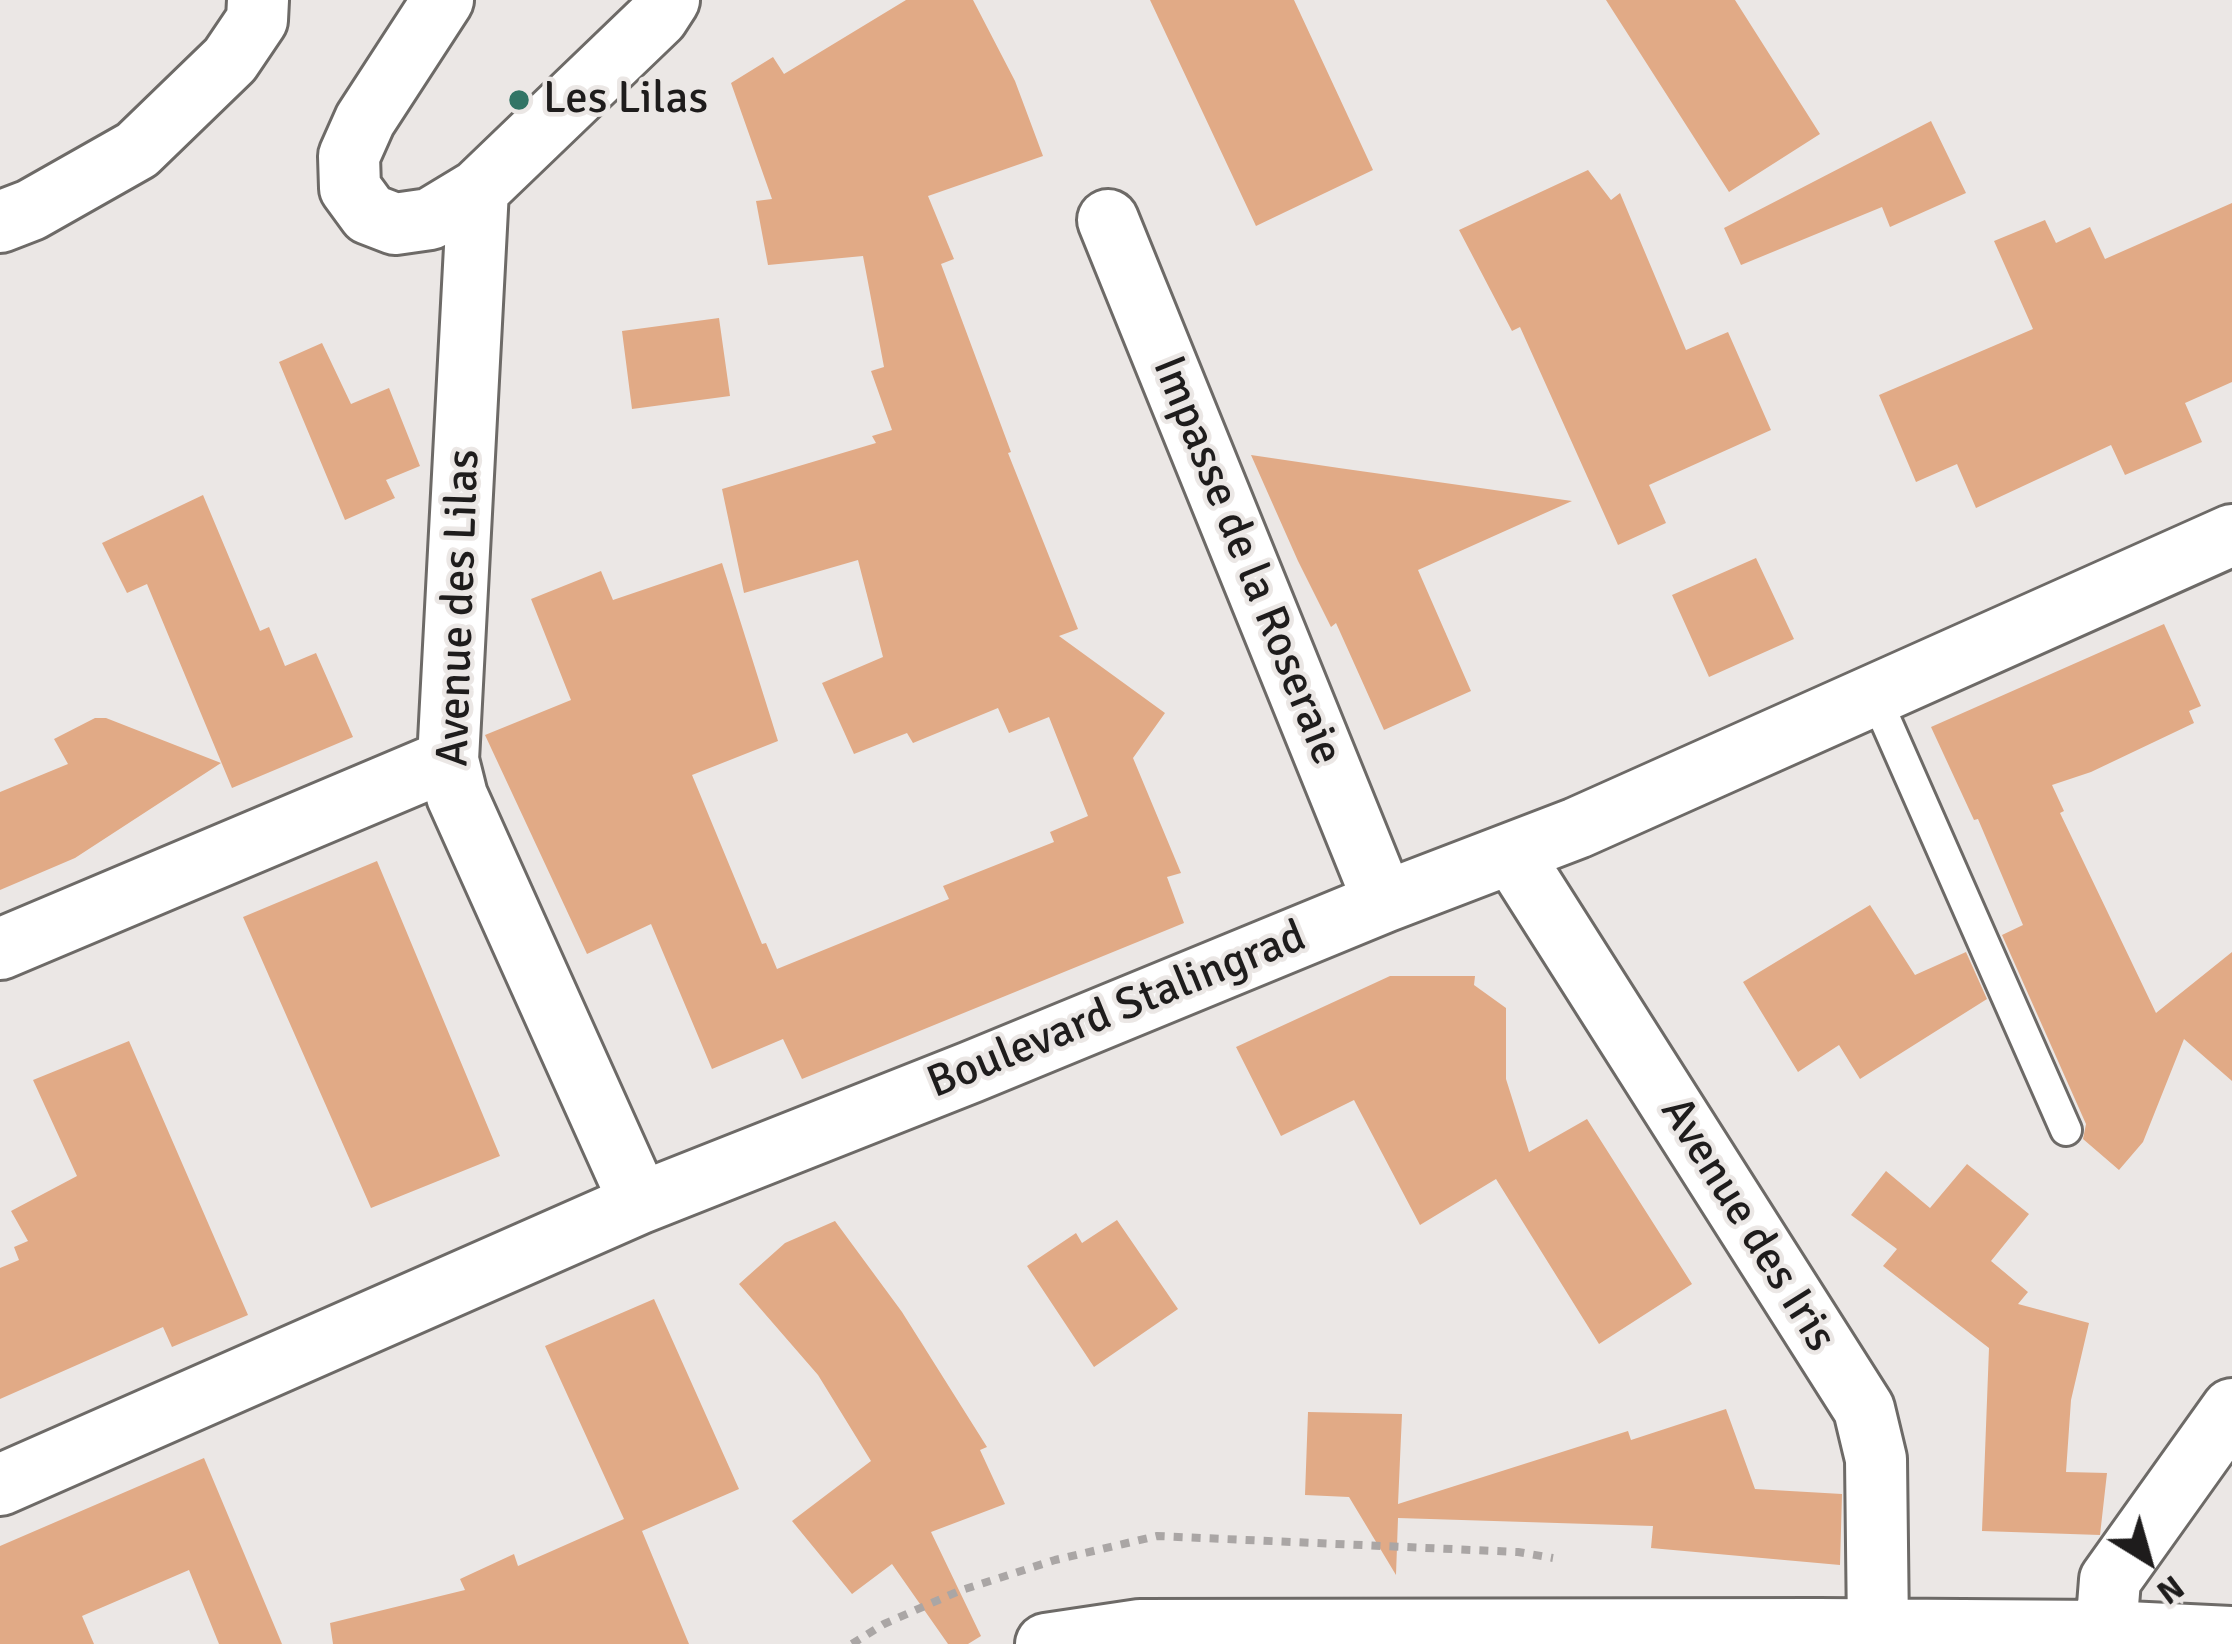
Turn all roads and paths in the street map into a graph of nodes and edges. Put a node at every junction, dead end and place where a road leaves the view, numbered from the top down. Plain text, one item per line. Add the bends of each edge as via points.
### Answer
1 (259, 0) edge
2 (443, 0) edge
3 (669, 0) edge
4 (478, 190) junction
5 (1108, 220) dead end
6 (0, 222) edge
7 (2232, 535) edge
8 (1874, 692) junction
9 (448, 760) junction
10 (1512, 854) junction
11 (1384, 902) junction
12 (0, 949) edge
13 (2066, 1130) dead end
14 (640, 1203) junction
15 (2232, 1409) edge
16 (0, 1484) edge
17 (1878, 1630) junction
18 (2106, 1631) junction
19 (2232, 1637) edge
20 (2021, 1639) edge
21 (1046, 1644) edge

1 - 6 street via 257,20 230,60 137,150
2 - 4 street via 365,120 349,156 350,188 369,214 395,224 430,219
3 - 4 street
4 - 9 street, Avenue des Lilas
5 - 11 street, Impasse de la Roseraie
7 - 8 street, Boulevard Stalingrad
8 - 10 street, Boulevard Stalingrad
8 - 13 lane
9 - 12 street
9 - 14 street, Avenue des Lilas via 457,796
10 - 11 street, Boulevard Stalingrad
10 - 17 street, Avenue des Iris via 1864,1409 1876,1459
11 - 14 street, Boulevard Stalingrad
14 - 16 street, Boulevard Stalingrad
15 - 18 street via 2110,1580
17 - 20 street
17 - 21 street via 1141,1630
18 - 19 street
18 - 20 street

